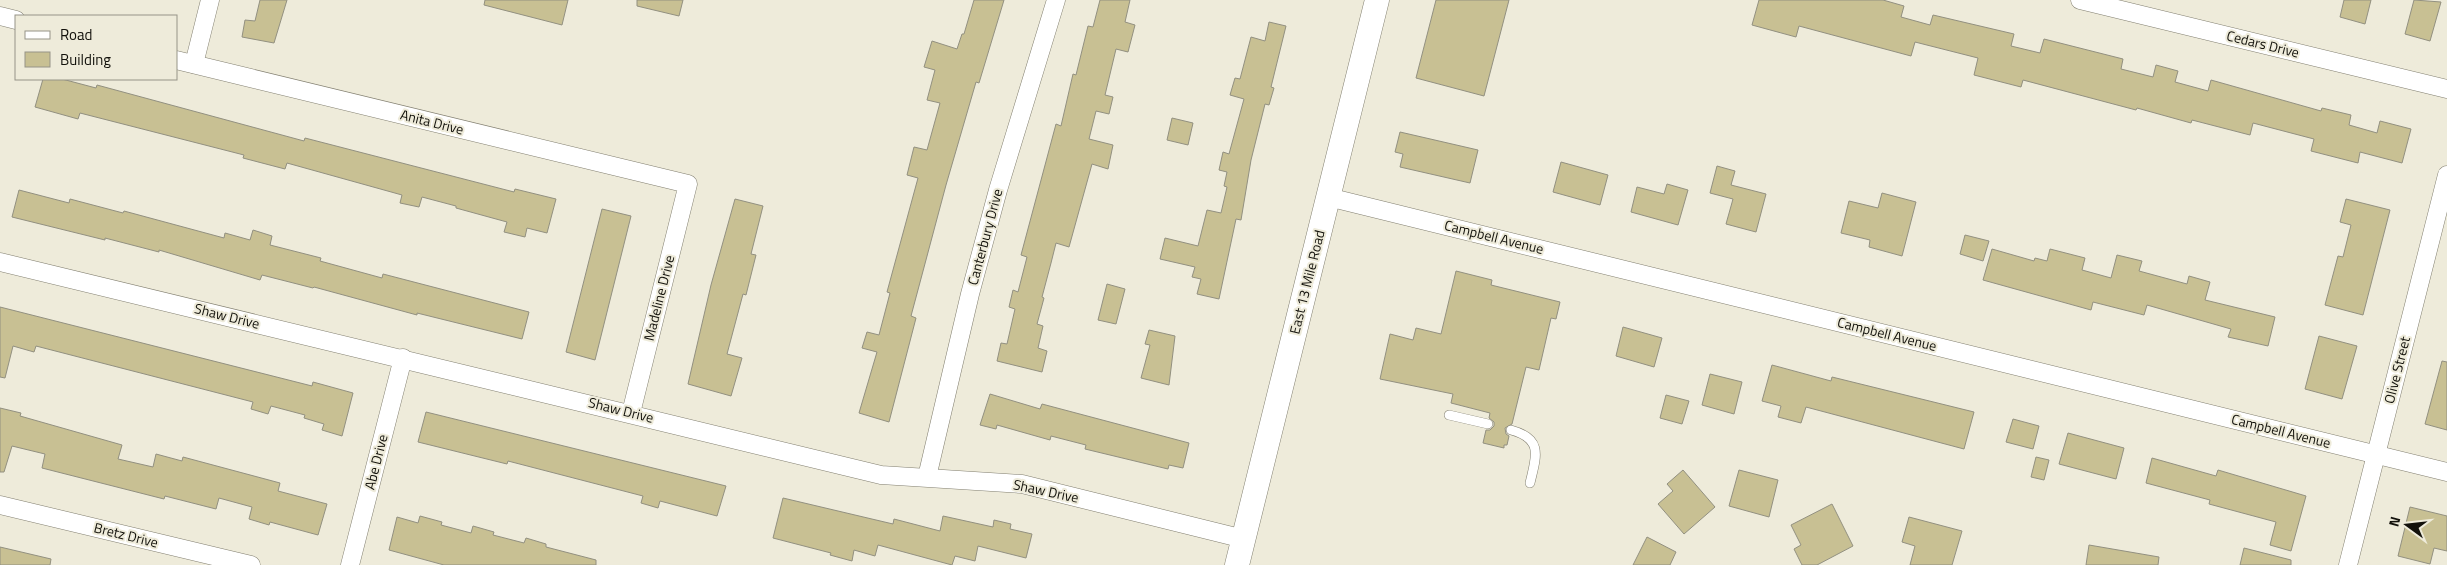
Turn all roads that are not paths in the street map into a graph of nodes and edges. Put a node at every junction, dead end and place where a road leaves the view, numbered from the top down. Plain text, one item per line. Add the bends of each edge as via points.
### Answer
1 (210, 0) edge
2 (1056, 0) edge
3 (1377, 0) edge
4 (2080, 0) edge
5 (0, 16) edge
6 (15, 20) edge
7 (178, 60) edge
8 (194, 64) junction
9 (2447, 89) edge
10 (2447, 175) edge
11 (688, 184) joint
12 (1328, 197) junction
13 (0, 262) edge
14 (403, 358) junction
15 (631, 413) junction
16 (1449, 414) dead end
17 (1488, 424) dead end
18 (1511, 430) dead end
19 (2376, 455) junction
20 (2447, 472) edge
21 (927, 477) junction
22 (1530, 483) dead end
23 (0, 505) edge
24 (1244, 539) junction
25 (251, 565) edge
26 (350, 565) edge
27 (1237, 565) edge
28 (2348, 565) edge

1 - 8 street
2 - 21 street, Canterbury Drive via 998,190
3 - 12 main road, East 13 Mile Road
4 - 9 street, Cedars Drive
5 - 6 street
7 - 8 street, Anita Drive
8 - 11 street, Anita Drive
10 - 19 street, Olive Street
11 - 15 street, Madeline Drive
12 - 19 street, Campbell Avenue
12 - 24 main road, East 13 Mile Road
13 - 14 street, Shaw Drive
14 - 15 street, Shaw Drive
14 - 26 street, Abe Drive
15 - 21 street, Shaw Drive via 881,475
16 - 17 lane
18 - 22 lane via 1526,436 1536,449
19 - 20 street, Campbell Avenue
19 - 28 street, Olive Street
21 - 24 street, Shaw Drive via 1022,484
23 - 25 street, Bretz Drive
24 - 27 main road, East 13 Mile Road

